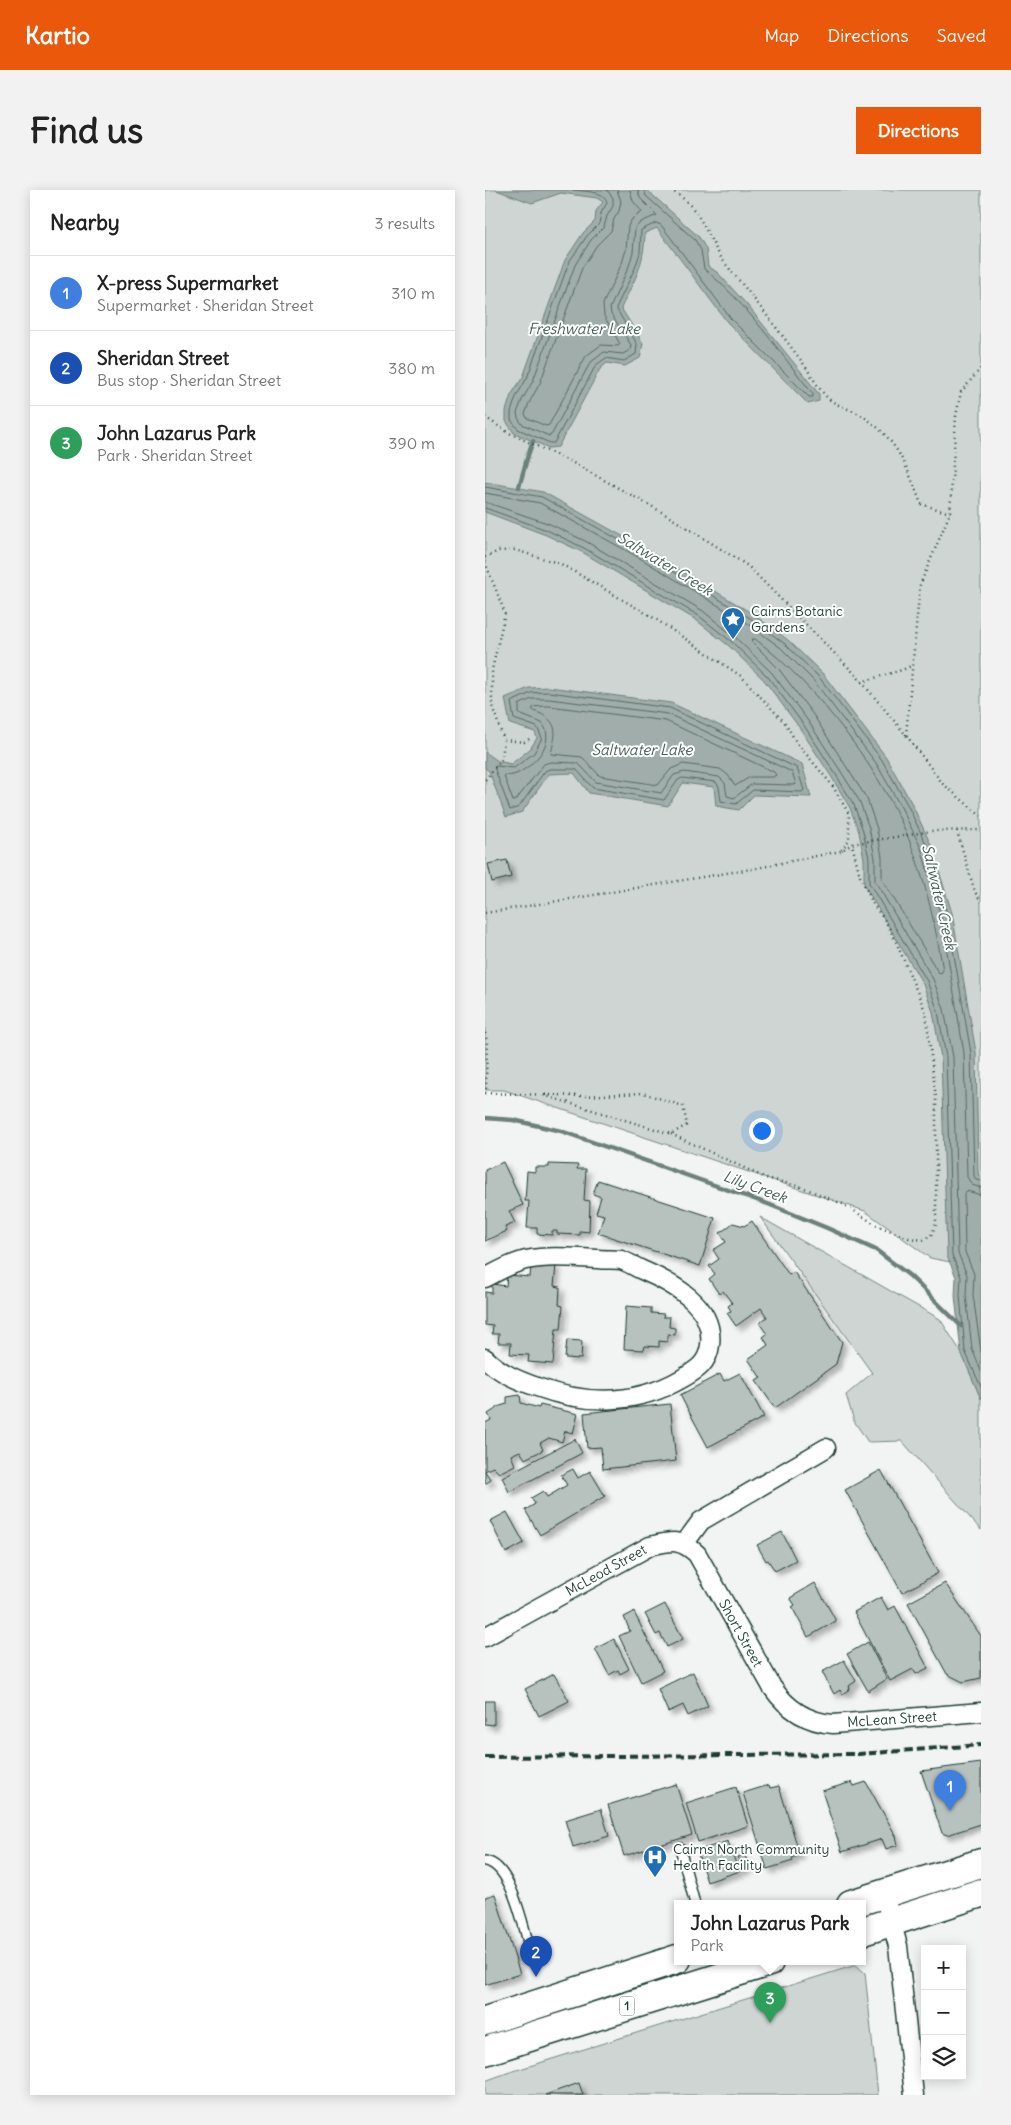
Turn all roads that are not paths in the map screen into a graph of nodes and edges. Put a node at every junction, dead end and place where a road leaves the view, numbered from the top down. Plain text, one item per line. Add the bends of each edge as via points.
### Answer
1 (485, 1278) edge
2 (485, 1358) edge
3 (826, 1448) dead end
4 (684, 1544) junction
5 (485, 1637) edge
6 (981, 1712) edge
7 (804, 1717) joint
8 (680, 1848) dead end
9 (485, 1861) edge
10 (981, 1863) edge
11 (884, 1894) junction
12 (981, 1894) edge
13 (694, 1900) edge
14 (864, 1900) edge
15 (893, 1921) junction
16 (866, 1930) edge
17 (528, 1942) dead end
18 (674, 1960) edge
19 (759, 1965) edge
20 (485, 2020) edge
21 (485, 2051) edge
22 (914, 2095) edge

1 - 2 street via 524,1260 537,1258 621,1260 665,1280 694,1301 707,1323 711,1344 707,1359 697,1370 676,1382 632,1398 611,1401 560,1396 511,1378
3 - 4 street via 701,1521
4 - 5 street, McLeod Street via 674,1541 650,1546
4 - 7 street, Short Street via 697,1554 775,1692 785,1704
6 - 7 street, McLean Street via 833,1724
8 - 13 lane
9 - 17 lane via 495,1864 515,1892
10 - 11 highway
11 - 14 highway
11 - 15 street
12 - 15 highway
15 - 16 highway
15 - 22 street
18 - 20 highway, 1
19 - 21 highway, 1

